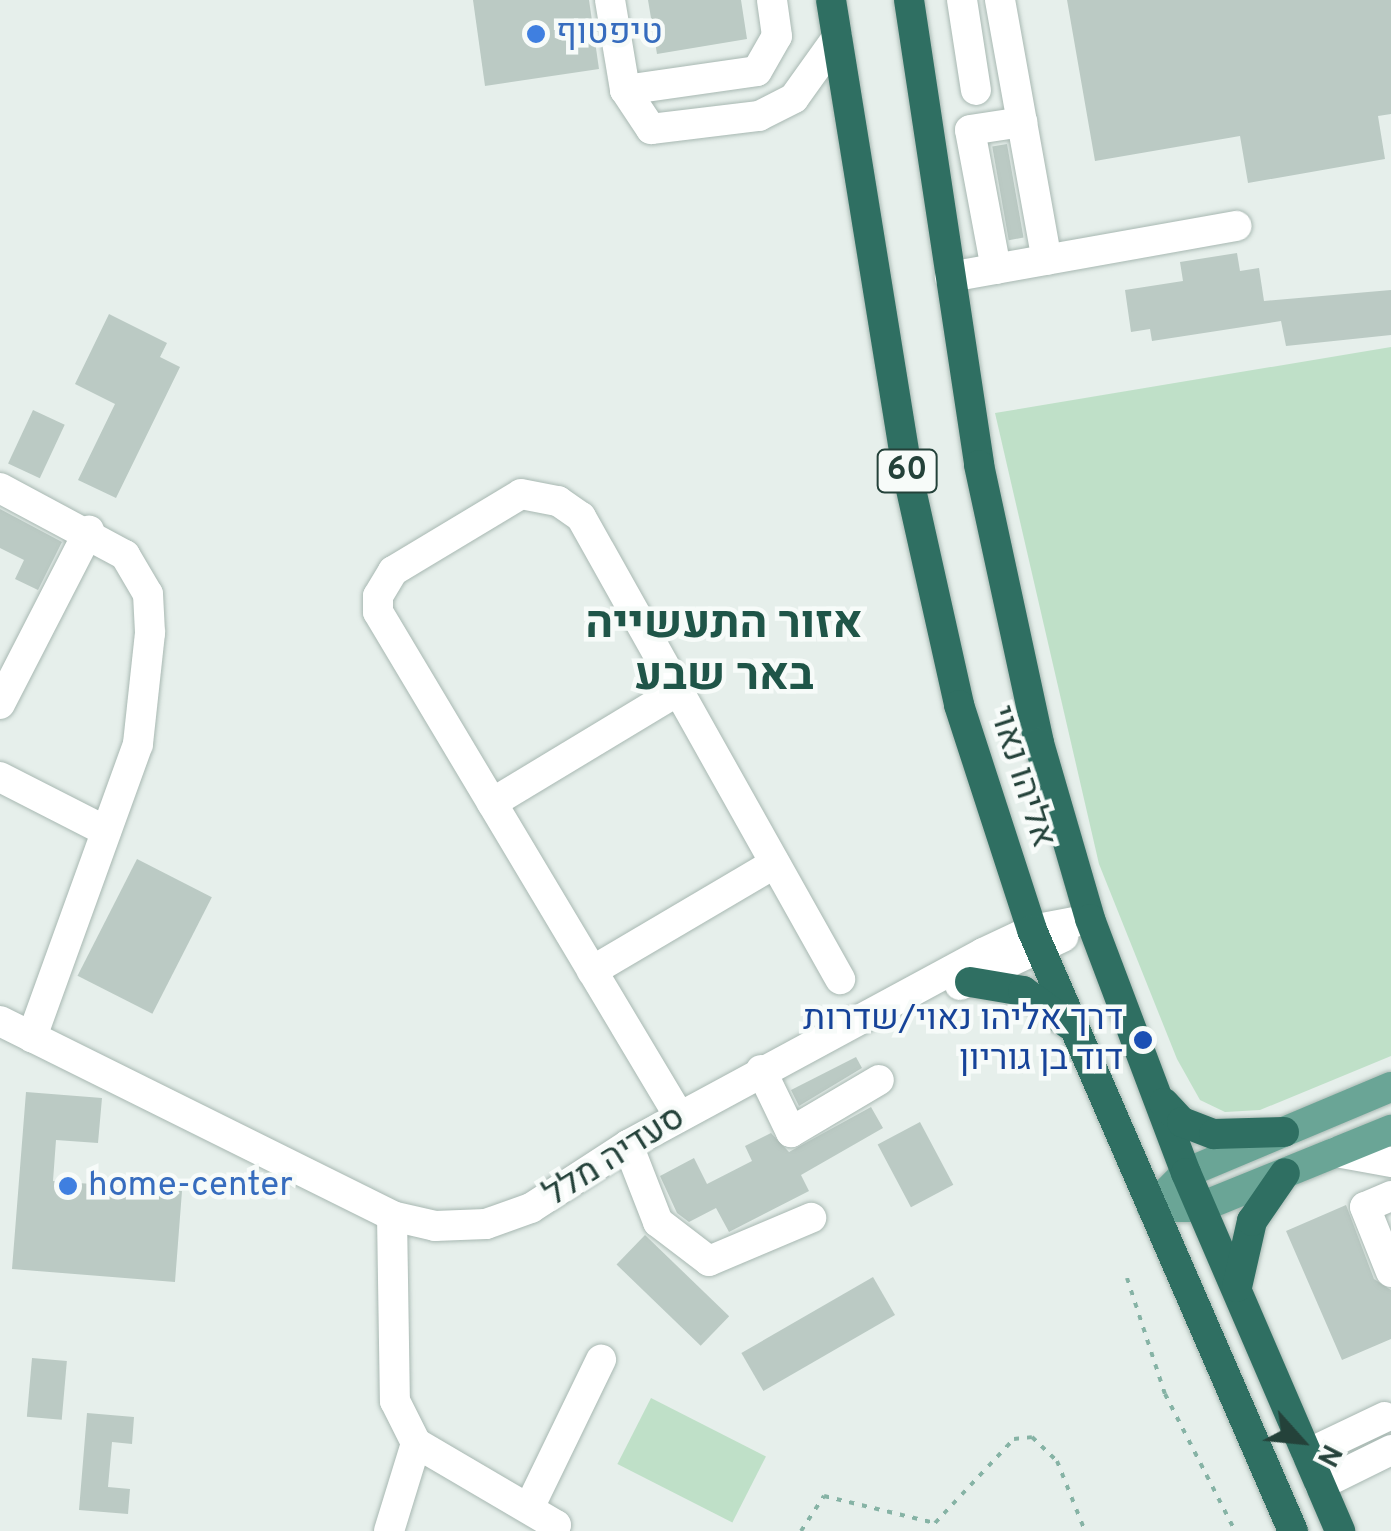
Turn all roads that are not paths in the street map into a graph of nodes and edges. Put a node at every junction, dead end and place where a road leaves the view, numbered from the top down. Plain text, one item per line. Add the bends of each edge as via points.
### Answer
1 (610, 0) edge
2 (772, 0) edge
3 (831, 0) edge
4 (908, 0) edge
5 (962, 0) edge
6 (1000, 0) edge
7 (837, 38) junction
8 (625, 90) junction
9 (976, 90) dead end
10 (1022, 122) junction
11 (1236, 226) dead end
12 (1047, 260) junction
13 (996, 269) junction
14 (950, 277) junction
15 (0, 488) edge
16 (88, 530) junction
17 (678, 691) junction
18 (0, 704) edge
19 (0, 777) edge
20 (492, 803) junction
21 (106, 831) junction
22 (775, 863) junction
23 (1090, 919) junction
24 (1036, 941) junction
25 (592, 971) junction
26 (840, 979) dead end
27 (970, 982) junction
28 (894, 1002) junction
29 (0, 1021) edge
30 (1078, 1035) junction
31 (32, 1037) junction
32 (761, 1070) junction
33 (879, 1080) dead end
34 (1391, 1086) edge
35 (1159, 1097) junction
36 (679, 1116) junction
37 (1391, 1130) edge
38 (1284, 1132) junction
39 (628, 1144) junction
40 (1336, 1152) junction
41 (1391, 1162) edge
42 (1186, 1172) junction
43 (1284, 1173) junction
44 (1391, 1196) edge
45 (1152, 1207) junction
46 (1201, 1207) junction
47 (392, 1216) junction
48 (811, 1218) dead end
49 (1391, 1272) edge
50 (1237, 1290) junction
51 (601, 1360) dead end
52 (1389, 1414) edge
53 (416, 1443) junction
54 (1391, 1450) edge
55 (1307, 1454) junction
56 (1320, 1485) junction
57 (529, 1508) junction
58 (388, 1531) edge
59 (553, 1531) edge
60 (1293, 1531) edge
61 (1340, 1531) edge

1 - 8 street
2 - 8 street via 778,36 758,72
3 - 7 highway, אליהו נאוי / 60
4 - 14 highway, אליהו נאוי / 60
5 - 9 street
6 - 10 street
7 - 8 street via 794,98 760,116 650,129
7 - 24 highway, אליהו נאוי / 60 via 937,622
10 - 12 street
10 - 13 street via 970,130
11 - 12 street
12 - 13 street
13 - 14 street
14 - 23 highway, אליהו נאוי / 60 via 1003,596
15 - 16 street
16 - 18 street
16 - 21 street via 125,555 148,594 148,699
17 - 20 street
17 - 20 street via 581,517 558,501 521,494 393,571 378,596 378,612
17 - 22 street
19 - 21 street
20 - 25 street
21 - 31 street
22 - 25 street
22 - 26 street
23 - 24 street, סעדיה מלל
23 - 35 highway, אליהו נאוי / 60
24 - 27 street, סעדיה מלל
24 - 28 street, סעדיה מלל
24 - 30 highway, אליהו נאוי / 60
25 - 36 street
27 - 28 street, סעדיה מלל
27 - 30 highway via 1024,991
28 - 32 street, סעדיה מלל
29 - 31 street, סעדיה מלל
30 - 45 highway, אליהו נאוי / 60
31 - 47 street, סעדיה מלל
32 - 33 street via 791,1132
32 - 36 street, סעדיה מלל
34 - 38 main road
35 - 38 highway via 1182,1122 1214,1134
35 - 42 highway, אליהו נאוי / 60
36 - 39 street, סעדיה מלל
37 - 40 main road
38 - 42 main road
39 - 47 street, סעדיה מלל via 531,1208 486,1224 435,1226
39 - 48 street via 658,1222 709,1262
40 - 41 street
40 - 43 main road
42 - 45 main road
42 - 46 highway, אליהו נאוי / 60
43 - 46 main road
43 - 50 highway via 1252,1220
44 - 49 street via 1365,1207
45 - 46 main road
45 - 60 highway, אליהו נאוי / 60
46 - 50 highway, אליהו נאוי / 60
47 - 53 street via 395,1400
50 - 55 highway, אליהו נאוי / 60
51 - 57 street
52 - 55 street
53 - 57 street
53 - 58 street
54 - 56 street
55 - 56 highway, אליהו נאוי / 60
56 - 61 highway, אליהו נאוי / 60
57 - 59 street via 556,1525

